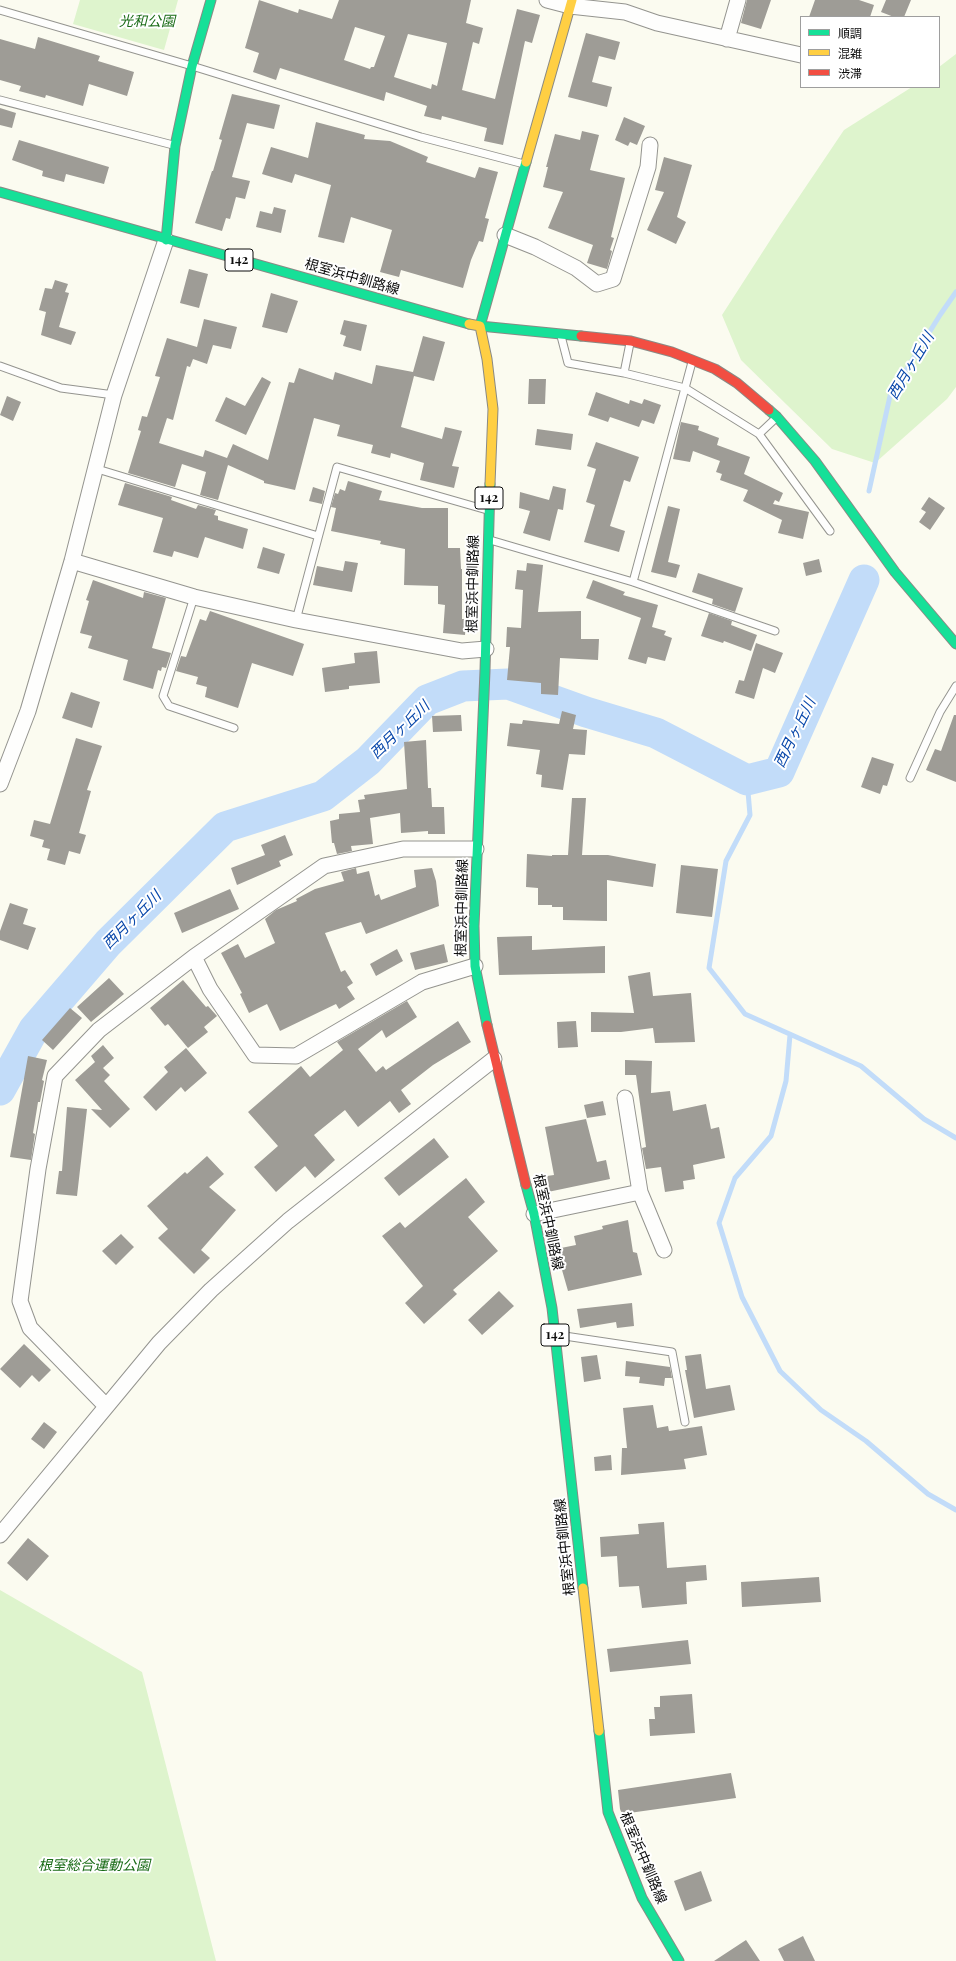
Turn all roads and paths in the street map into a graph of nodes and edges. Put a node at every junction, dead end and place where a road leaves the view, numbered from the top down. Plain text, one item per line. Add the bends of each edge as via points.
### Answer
1 (211, 0) edge
2 (547, 0) edge
3 (738, 0) edge
4 (571, 3) edge
5 (0, 10) edge
6 (727, 39) junction
7 (800, 55) edge
8 (192, 66) junction
9 (0, 100) edge
10 (650, 145) dead end
11 (175, 146) junction
12 (524, 164) junction
13 (0, 192) edge
14 (506, 235) junction
15 (166, 240) junction
16 (480, 326) junction
17 (561, 336) junction
18 (631, 341) junction
19 (692, 360) junction
20 (0, 366) edge
21 (624, 372) junction
22 (685, 388) junction
23 (114, 395) junction
24 (777, 417) junction
25 (759, 434) junction
26 (94, 468) junction
27 (489, 510) junction
28 (830, 531) dead end
29 (318, 536) junction
30 (488, 540) junction
31 (72, 561) junction
32 (633, 582) junction
33 (194, 597) junction
34 (296, 620) junction
35 (775, 631) dead end
36 (956, 644) edge
37 (486, 649) junction
38 (956, 686) edge
39 (234, 728) dead end
40 (910, 778) dead end
41 (0, 784) edge
42 (476, 849) junction
43 (194, 957) junction
44 (475, 966) junction
45 (494, 1059) junction
46 (625, 1098) dead end
47 (640, 1192) junction
48 (534, 1214) junction
49 (664, 1250) dead end
50 (555, 1334) junction
51 (106, 1406) junction
52 (685, 1422) dead end
53 (0, 1535) edge
54 (679, 1961) edge

1 - 8 main road
2 - 4 street
3 - 6 street
4 - 6 street via 625,12 657,23
4 - 12 main road
5 - 8 lane
6 - 7 street
8 - 11 main road
8 - 12 lane via 421,137
9 - 11 lane
10 - 14 street via 648,167 614,280 597,284 576,268
11 - 15 main road
12 - 14 main road
13 - 15 main road, 根室浜中釧路線 / 142
14 - 16 main road
15 - 16 main road, 根室浜中釧路線 / 142
15 - 23 street
16 - 17 main road
16 - 27 main road, 根室浜中釧路線 / 142 via 494,410
17 - 18 main road
17 - 21 lane via 568,363
18 - 19 main road
18 - 21 lane
19 - 22 lane
19 - 24 main road via 737,383
20 - 23 lane via 61,388
21 - 22 lane
22 - 25 lane
22 - 32 lane
23 - 26 street
24 - 25 lane
24 - 36 main road via 815,461 895,572
25 - 28 lane
26 - 29 lane
26 - 31 street
27 - 29 lane via 338,467
27 - 30 main road, 根室浜中釧路線 / 142
29 - 34 lane
30 - 32 lane
30 - 37 main road, 根室浜中釧路線 / 142
31 - 33 street
31 - 41 street via 28,711
32 - 35 lane
33 - 34 street
33 - 39 lane via 163,696 169,706
34 - 37 street via 462,651
37 - 42 main road, 根室浜中釧路線 / 142
38 - 40 lane via 940,712
42 - 43 street via 403,848 324,866
42 - 44 main road, 根室浜中釧路線 / 142
43 - 44 street via 210,988 255,1055 296,1056 422,982
43 - 51 street via 99,1030 55,1076 38,1169 20,1301 30,1328
44 - 45 main road, 根室浜中釧路線 / 142
45 - 48 main road, 根室浜中釧路線 / 142
45 - 51 street via 294,1217 211,1290 159,1343
46 - 47 street
47 - 48 street
47 - 49 street
48 - 50 main road, 根室浜中釧路線 / 142
50 - 52 lane via 672,1352
50 - 54 main road, 根室浜中釧路線 / 142 via 608,1812 642,1898
51 - 53 street

